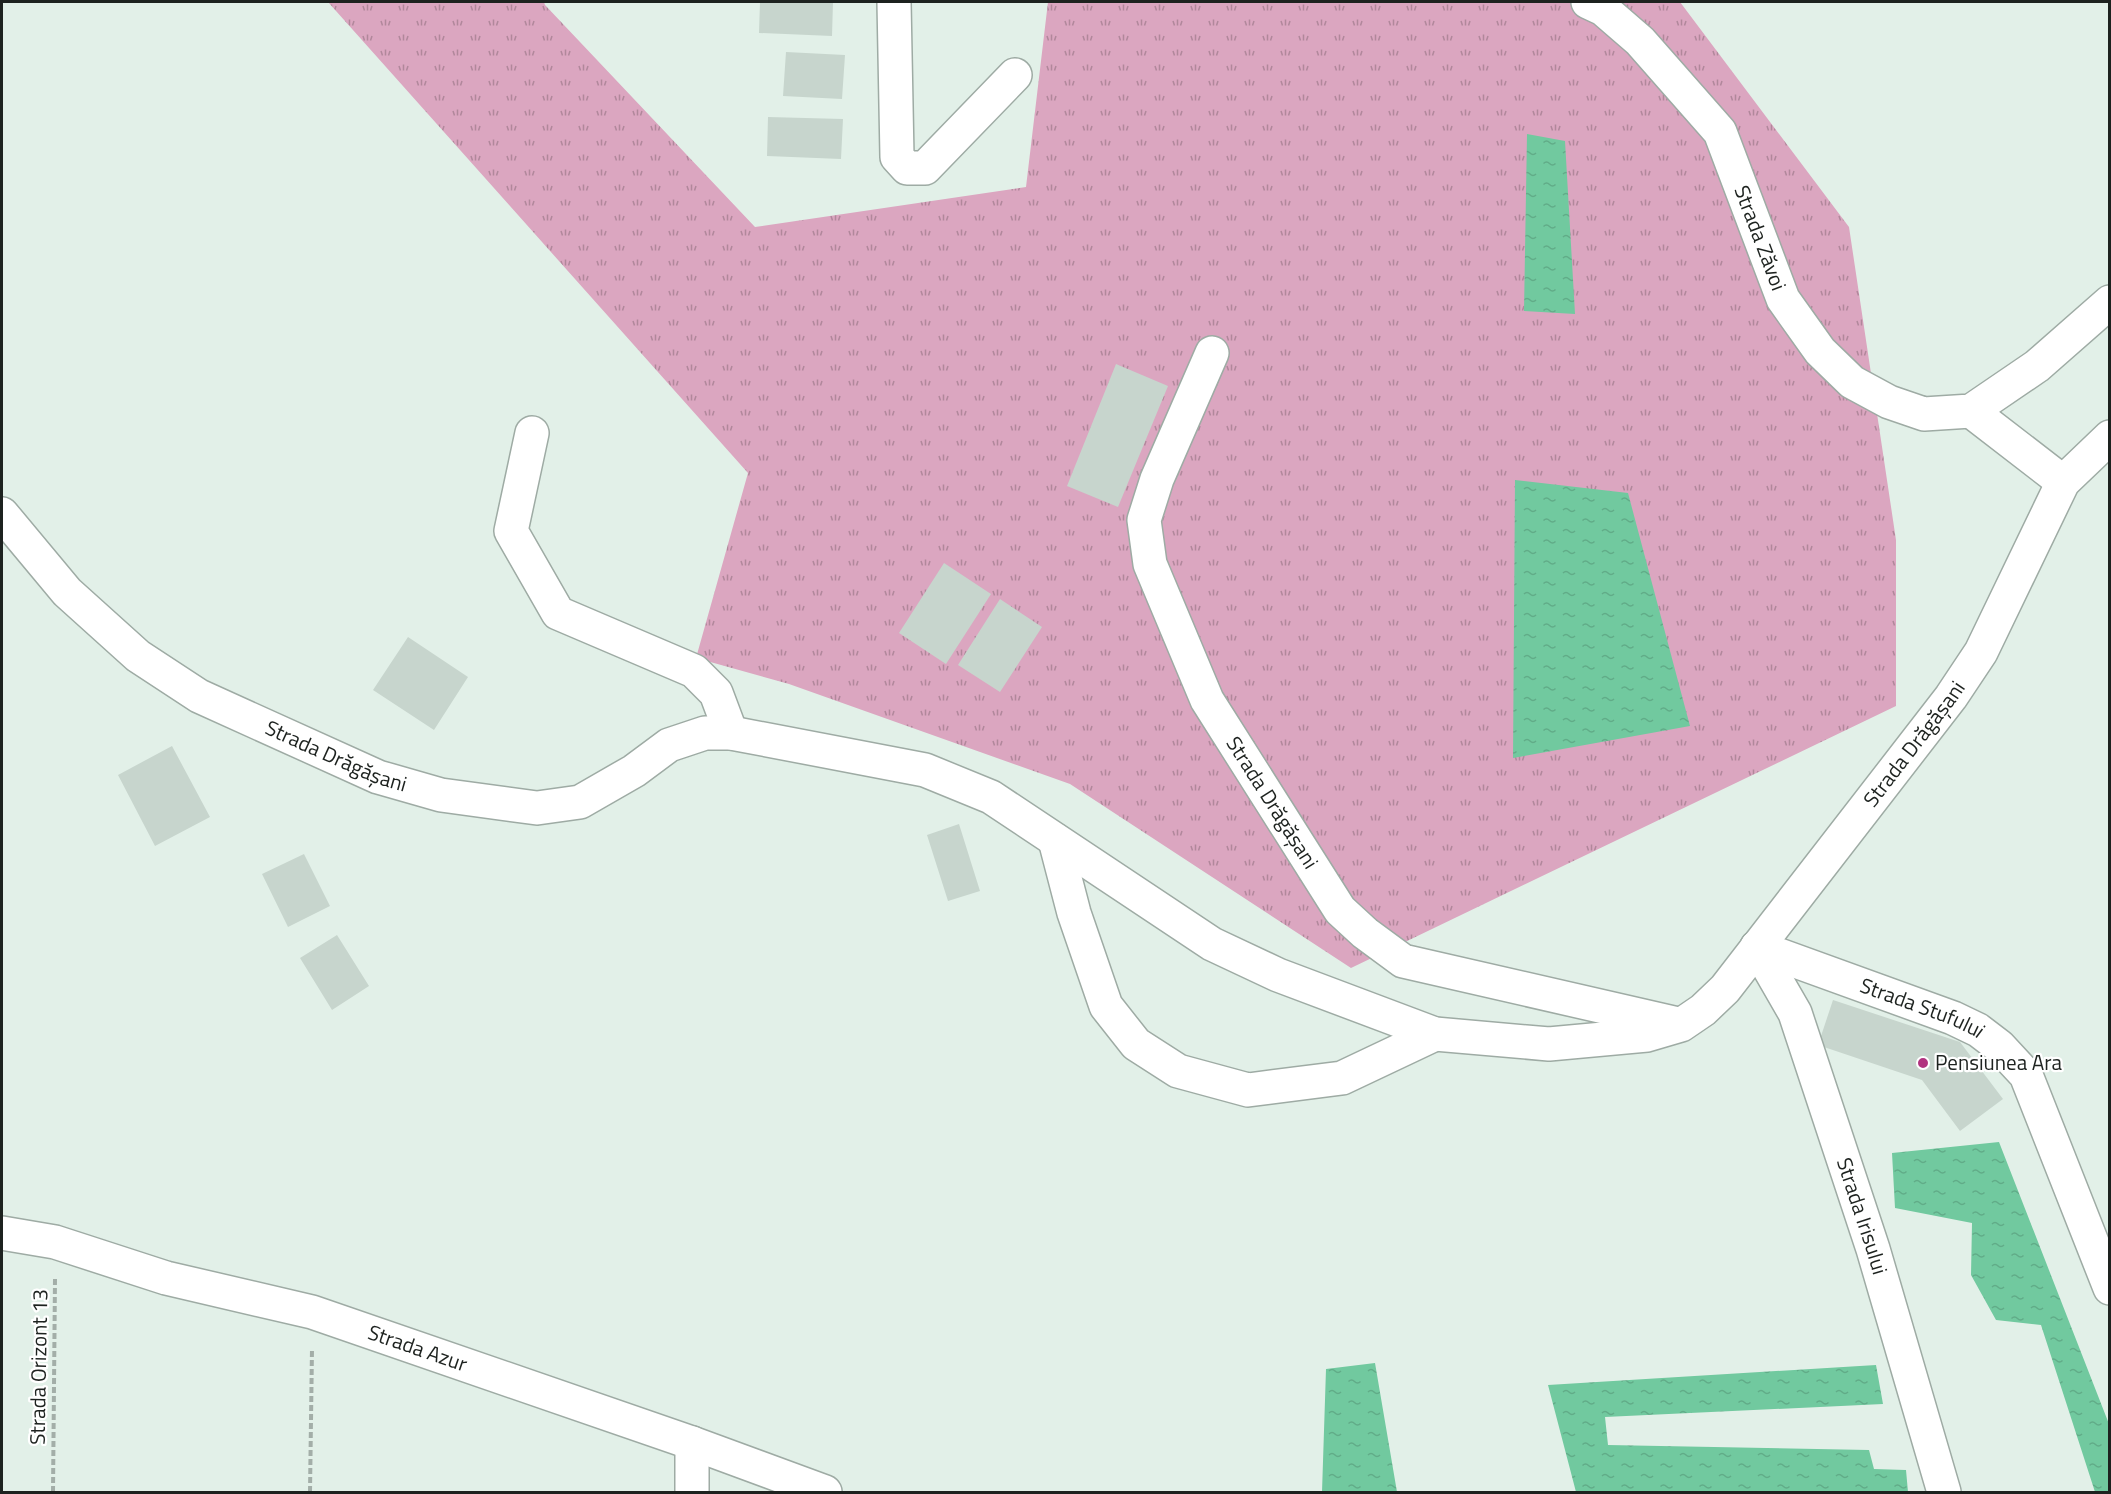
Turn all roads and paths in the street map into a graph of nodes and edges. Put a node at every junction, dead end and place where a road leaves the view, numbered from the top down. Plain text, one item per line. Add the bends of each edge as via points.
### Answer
1 (894, 2) edge
2 (1588, 2) edge
3 (1015, 75) dead end
4 (2109, 302) edge
5 (1212, 353) dead end
6 (1971, 411) junction
7 (532, 433) dead end
8 (2109, 437) edge
9 (2063, 482) junction
10 (2, 514) edge
11 (731, 733) junction
12 (1054, 840) junction
13 (1757, 947) junction
14 (1681, 1025) junction
15 (1435, 1034) junction
16 (2, 1233) edge
17 (55, 1242) junction
18 (2109, 1288) edge
19 (312, 1312) junction
20 (692, 1443) junction
21 (53, 1492) edge
22 (310, 1492) edge
23 (692, 1492) edge
24 (825, 1492) edge
25 (1944, 1492) edge

1 - 3 street via 897,157 908,168 925,168
2 - 6 street, Strada Zăvoi via 1603,9 1640,41 1720,132 1783,299 1820,351 1852,382 1888,402 1924,414
4 - 6 street via 2037,366
5 - 14 street, Strada Drăgășani via 1157,479 1144,520 1150,564 1207,700 1340,910 1403,961
6 - 9 street
7 - 11 street via 512,531 558,613 694,671 716,693
8 - 9 street, Strada Drăgășani
9 - 13 street, Strada Drăgășani via 1981,652 1952,697
10 - 11 street, Strada Drăgășani via 67,592 138,656 199,696 378,777 441,795 537,808 580,801 634,771 669,745 705,733
11 - 12 street, Strada Drăgășani via 925,770 991,797
12 - 15 street, Strada Drăgășani via 1212,944 1278,975
12 - 15 street via 1074,914 1106,1006 1136,1044 1178,1071 1248,1090 1342,1078
13 - 14 street, Strada Drăgășani via 1725,989
13 - 18 street, Strada Stufului via 1953,1018 1999,1046 2026,1075
13 - 25 street, Strada Irisului via 1795,1013 1874,1249
14 - 15 street, Strada Drăgășani via 1647,1035 1549,1044
16 - 17 street, Strada Azur
17 - 19 street, Strada Azur via 166,1278
17 - 21 path, Strada Orizont 13
19 - 20 street, Strada Azur
19 - 22 path
20 - 23 street
20 - 24 street, Strada Azur

